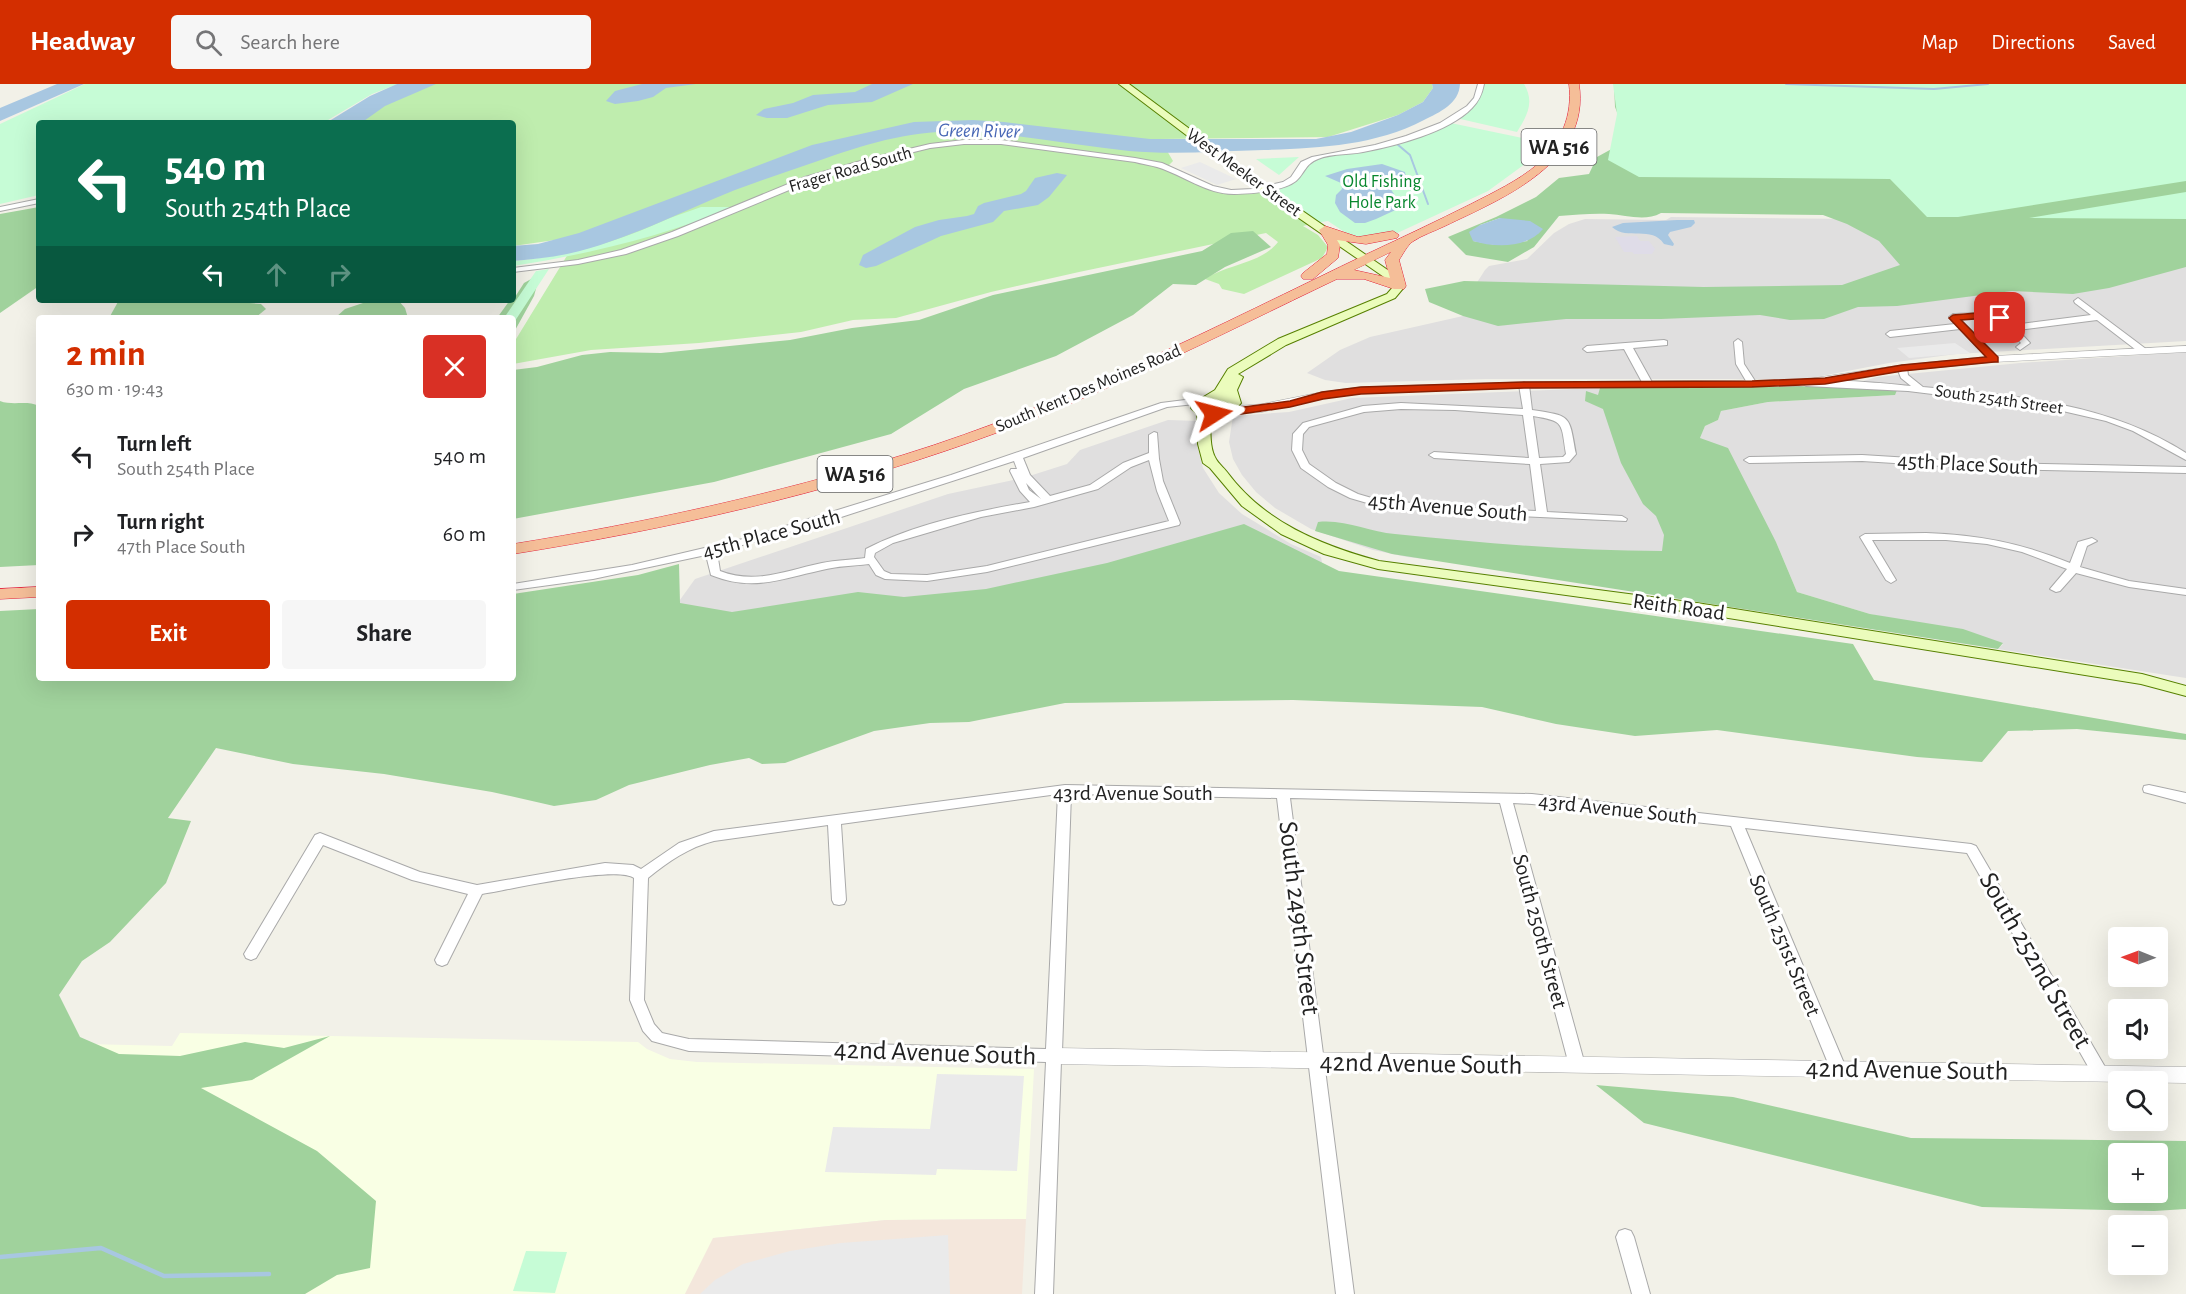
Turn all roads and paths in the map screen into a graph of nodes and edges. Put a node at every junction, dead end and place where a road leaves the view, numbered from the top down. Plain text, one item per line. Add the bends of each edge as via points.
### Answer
1 (1123, 84) edge
2 (1481, 84) edge
3 (1563, 84) edge
4 (1575, 84) edge
5 (1560, 119) dead end
6 (1529, 161) dead end
7 (1264, 189) junction
8 (36, 202) edge
9 (0, 209) edge
10 (1325, 230) junction
11 (1399, 239) junction
12 (1362, 256) junction
13 (516, 270) edge
14 (1315, 279) junction
15 (1399, 286) junction
16 (2078, 301) dead end
17 (2099, 316) junction
18 (1962, 326) junction
19 (2012, 328) junction
20 (1890, 334) dead end
21 (1738, 342) dead end
22 (1664, 344) dead end
23 (1627, 346) junction
24 (2020, 347) dead end
25 (1587, 349) dead end
26 (2186, 349) edge
27 (2143, 351) junction
28 (1994, 359) junction
29 (1902, 368) junction
30 (1239, 369) junction
31 (1801, 383) junction
32 (1648, 384) junction
33 (1752, 384) junction
34 (1524, 385) junction
35 (1920, 389) junction
36 (1372, 390) junction
37 (1204, 405) junction
38 (1227, 406) junction
39 (1383, 407) junction
40 (1528, 411) junction
41 (1154, 435) dead end
42 (1152, 455) junction
43 (1434, 455) dead end
44 (2186, 457) edge
45 (1013, 458) junction
46 (1749, 460) dead end
47 (1534, 462) junction
48 (1215, 465) junction
49 (2186, 470) edge
50 (1043, 502) junction
51 (1542, 514) junction
52 (1622, 519) dead end
53 (516, 536) edge
54 (2092, 541) dead end
55 (516, 548) edge
56 (711, 550) junction
57 (871, 561) junction
58 (2074, 568) junction
59 (36, 579) edge
60 (1891, 580) dead end
61 (0, 581) edge
62 (516, 586) edge
63 (2056, 590) dead end
64 (36, 592) edge
65 (2186, 592) edge
66 (0, 594) edge
67 (2182, 688) edge
68 (1065, 789) junction
69 (2149, 789) dead end
70 (1283, 793) junction
71 (1505, 798) junction
72 (2186, 798) edge
73 (834, 819) junction
74 (1735, 821) junction
75 (1971, 849) joint
76 (641, 876) junction
77 (477, 890) junction
78 (839, 900) dead end
79 (251, 954) dead end
80 (442, 960) dead end
81 (1056, 1056) junction
82 (1318, 1062) junction
83 (1577, 1065) junction
84 (1838, 1068) junction
85 (2100, 1072) junction
86 (2186, 1076) edge
87 (1625, 1237) dead end
88 (1044, 1294) edge
89 (1345, 1294) edge
90 (1641, 1294) edge

1 - 7 main road, West Meeker Street
2 - 7 street, Frager Road South via 1477,98 1446,122 1385,145 1314,158 1290,182
3 - 5 highway, WA 516 via 1566,98
4 - 11 highway, South Kent Des Moines Road / WA 516 via 1578,100 1573,122 1543,165 1515,186
6 - 11 highway, South Kent Des Moines Road / WA 516 via 1488,191
7 - 10 main road, West Meeker Street
7 - 13 street, Frager Road South via 1220,190 1159,165 1135,160 1001,142 964,142 914,150 824,174 623,252
8 - 9 street
10 - 11 highway via 1356,241
10 - 12 main road, West Meeker Street
10 - 14 highway via 1334,245 1333,255
11 - 12 highway, South Kent Des Moines Road / WA 516
11 - 15 highway via 1392,260
12 - 14 highway, South Kent Des Moines Road / WA 516
12 - 15 main road
14 - 15 highway via 1361,274
14 - 53 highway, South Kent Des Moines Road / WA 516 via 1068,388 923,441 814,474 707,500
14 - 55 highway, South Kent Des Moines Road / WA 516 via 1092,390 938,448 732,506
15 - 30 main road via 1391,296 1282,342
16 - 17 street
17 - 19 street
17 - 27 street
18 - 19 street via 1953,318 1992,316 2002,318
18 - 20 street
18 - 28 street
19 - 24 street via 2026,343
21 - 33 street via 1740,364
22 - 23 street
23 - 25 street
23 - 32 street
26 - 27 street
27 - 28 street
28 - 29 street
29 - 31 street
29 - 35 street via 1904,376
30 - 37 main road
30 - 38 main road via 1241,373 1230,389
31 - 33 street
31 - 35 street, South 254th Street
32 - 33 street
32 - 34 street
34 - 36 street
34 - 40 street
35 - 44 street, South 254th Street via 2075,410 2123,424
36 - 38 street via 1328,394 1266,407
36 - 39 street
37 - 38 main road
37 - 38 main road
37 - 45 street, 45th Place South via 1159,408
37 - 48 main road, Reith Road via 1206,453
38 - 48 main road via 1213,426 1218,462
39 - 40 street
39 - 51 street, 45th Avenue South via 1306,425 1298,434 1301,461 1332,485 1374,502
40 - 47 street
40 - 47 street via 1552,415 1565,422 1571,454 1566,460
41 - 42 street
42 - 50 street via 1127,465 1094,487
42 - 57 street via 1161,491 1175,523 997,567 927,578 889,577
43 - 47 street
45 - 50 street via 1021,484
45 - 56 street, 45th Place South via 821,521
46 - 49 street, 45th Place South via 1862,458 1991,466
47 - 51 street
48 - 67 main road, Reith Road via 1240,498 1266,521 1320,549 1368,562 1696,608
50 - 57 street via 979,514 884,543 870,551
51 - 52 street, 45th Avenue South
54 - 58 street via 2082,544
56 - 57 street via 715,573 744,582 784,579 820,567
56 - 62 street, 45th Place South via 562,581
58 - 60 street via 1995,542 1865,537
58 - 63 street
58 - 65 street via 2128,584
59 - 61 highway
64 - 66 highway
68 - 70 street, 43rd Avenue South
68 - 73 street, 43rd Avenue South
68 - 81 street
69 - 72 street
70 - 71 street, 43rd Avenue South
70 - 82 street, South 249th Street
71 - 74 street, 43rd Avenue South
71 - 83 street, South 250th Street
73 - 76 street, 43rd Avenue South via 696,840
73 - 78 street
74 - 75 street, 43rd Avenue South
74 - 84 street, South 251st Street
75 - 85 street, South 252nd Street
76 - 77 street via 633,870 605,868
76 - 81 street, 42nd Avenue South via 637,1000 648,1027 657,1037 689,1045
77 - 79 street via 416,876 320,838
77 - 80 street
81 - 82 street, 42nd Avenue South
81 - 88 street
82 - 83 street, 42nd Avenue South
82 - 89 street, South 249th Street
83 - 84 street, 42nd Avenue South
84 - 85 street, 42nd Avenue South
85 - 86 street, 42nd Avenue South
87 - 90 street

